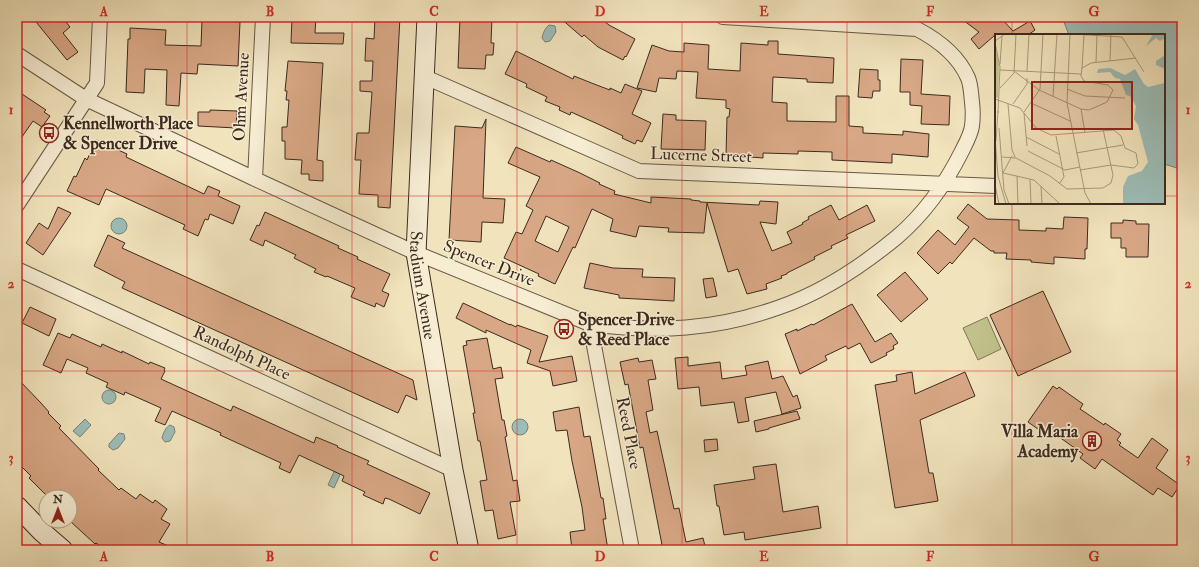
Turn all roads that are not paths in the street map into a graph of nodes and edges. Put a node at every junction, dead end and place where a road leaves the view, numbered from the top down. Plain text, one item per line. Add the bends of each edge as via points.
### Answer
1 (100, 17) edge
2 (263, 17) edge
3 (427, 17) edge
4 (724, 17) edge
5 (17, 54) edge
6 (425, 77) junction
7 (86, 99) junction
8 (255, 179) junction
9 (943, 183) junction
10 (995, 186) edge
11 (17, 205) edge
12 (416, 253) junction
13 (17, 268) edge
14 (590, 324) junction
15 (453, 470) junction
16 (17, 506) edge
17 (62, 550) edge
18 (469, 550) edge
19 (632, 550) edge

1 - 7 street via 97,83
2 - 8 street, Ohm Avenue
3 - 6 street, Stadium Avenue
4 - 9 street, Spencer Drive via 917,28 945,46 968,78 973,110 972,127 966,143
5 - 7 street, Spencer Drive
6 - 9 street, Lucerne Street via 639,171
6 - 12 street, Stadium Avenue
7 - 8 street, Spencer Drive
7 - 11 street
8 - 12 street, Spencer Drive
9 - 10 street, Lucerne Street
9 - 14 street, Spencer Drive via 923,210 898,236 869,260 811,294 781,307 719,324 683,328 618,328
12 - 14 street, Spencer Drive
12 - 15 street, Stadium Avenue
13 - 15 street, Randolph Place
14 - 19 street, Reed Place
15 - 18 street, Stadium Avenue
16 - 17 street

